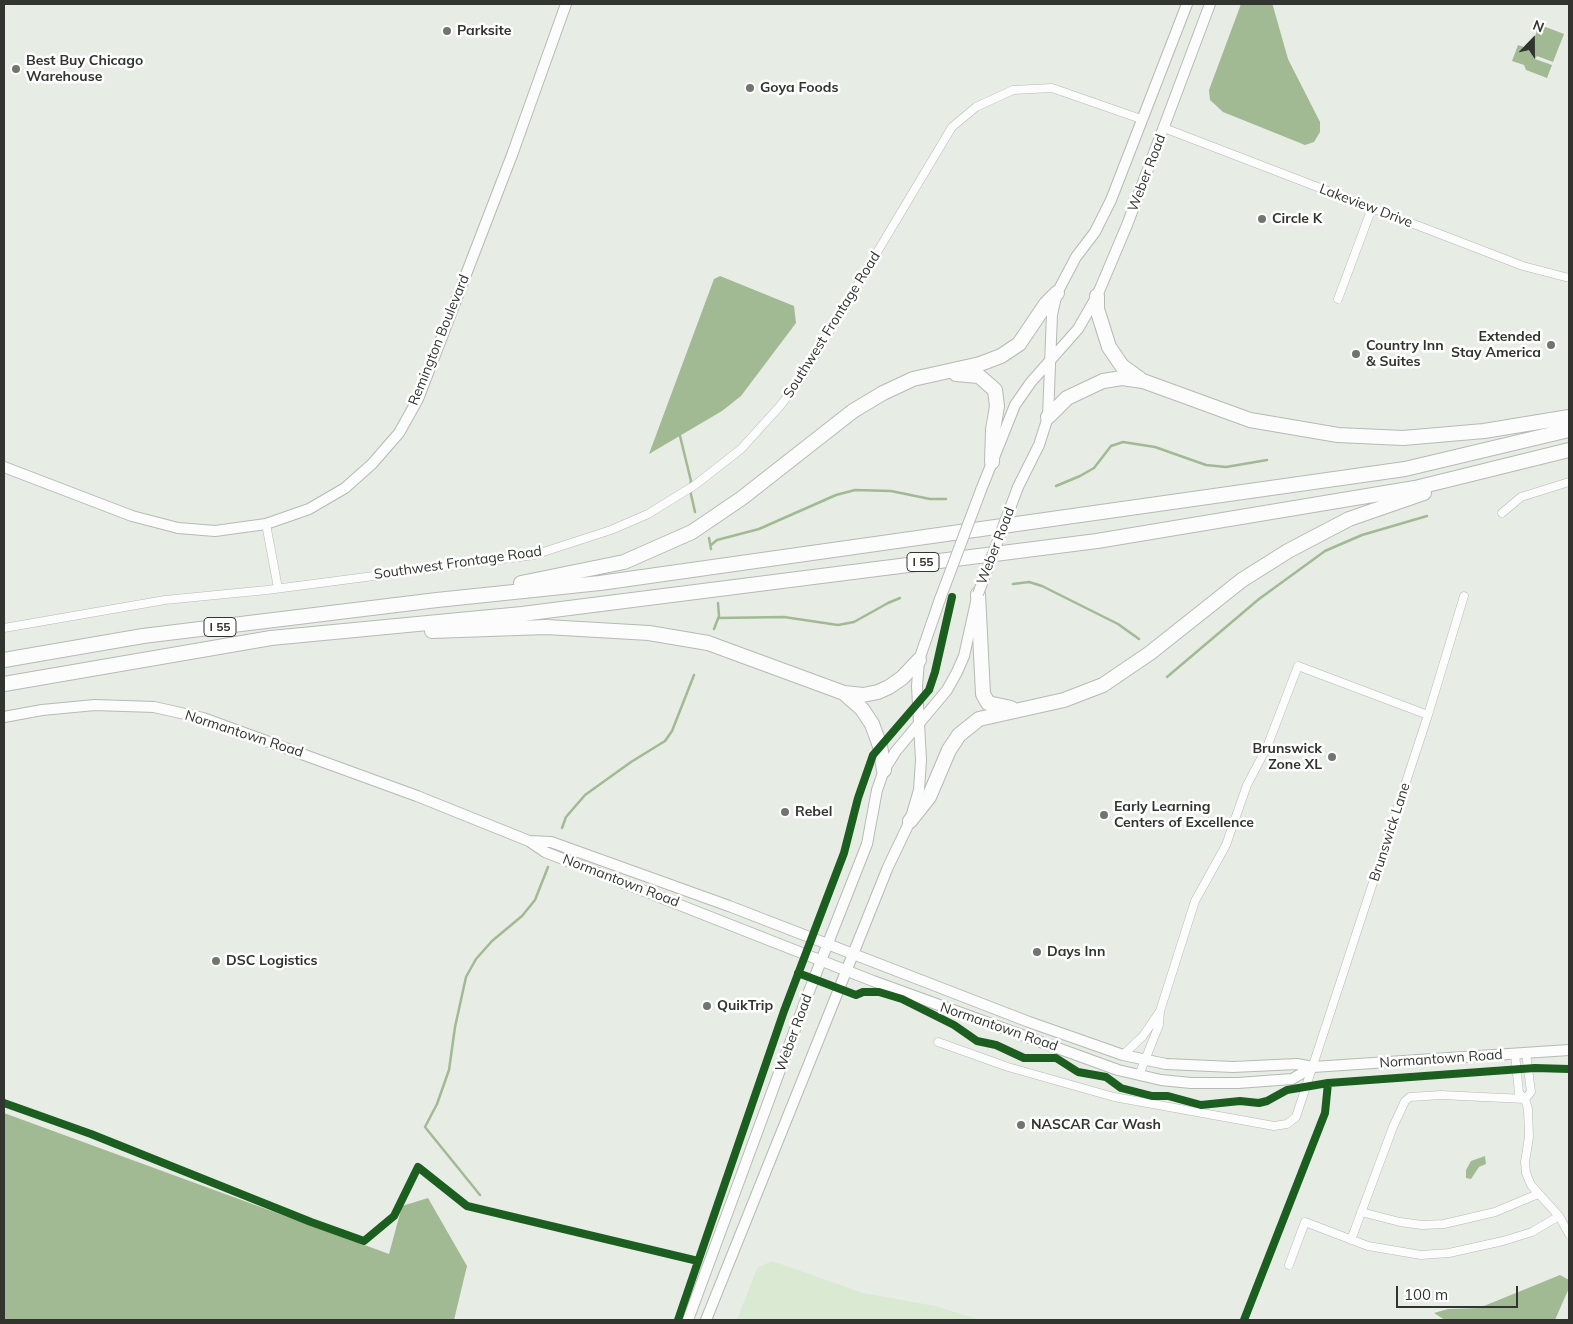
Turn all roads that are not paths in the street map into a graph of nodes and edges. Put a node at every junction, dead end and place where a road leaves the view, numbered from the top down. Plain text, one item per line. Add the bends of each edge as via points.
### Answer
1 (566, 4) edge
2 (1187, 4) edge
3 (1210, 4) edge
4 (1141, 119) junction
5 (1164, 128) junction
6 (1372, 208) junction
7 (1569, 278) edge
8 (1058, 293) junction
9 (1097, 296) junction
10 (1338, 299) dead end
11 (1051, 359) junction
12 (938, 374) junction
13 (1143, 381) junction
14 (1048, 417) junction
15 (1569, 417) edge
16 (1569, 430) edge
17 (1569, 452) edge
18 (992, 462) junction
19 (4, 467) edge
20 (1569, 482) edge
21 (1502, 513) dead end
22 (266, 524) junction
23 (278, 588) junction
24 (978, 594) junction
25 (1464, 596) dead end
26 (436, 600) junction
27 (4, 628) edge
28 (271, 638) junction
29 (4, 660) edge
30 (920, 660) junction
31 (4, 684) edge
32 (844, 693) junction
33 (1021, 709) junction
34 (1428, 715) junction
35 (4, 717) edge
36 (918, 724) junction
37 (884, 770) junction
38 (910, 821) junction
39 (529, 841) junction
40 (828, 945) junction
41 (854, 956) junction
42 (822, 960) junction
43 (848, 971) junction
44 (1160, 1012) junction
45 (938, 1042) dead end
46 (1569, 1050) edge
47 (1526, 1053) junction
48 (1515, 1054) junction
49 (1123, 1055) junction
50 (1145, 1060) junction
51 (1313, 1067) junction
52 (1139, 1075) junction
53 (1526, 1099) junction
54 (1538, 1194) junction
55 (1361, 1212) junction
56 (1559, 1216) junction
57 (1569, 1234) edge
58 (1351, 1240) junction
59 (1289, 1265) dead end
60 (688, 1320) edge
61 (706, 1320) edge

1 - 22 street, Remington Boulevard via 433,361 418,399 399,433 345,488 309,509
2 - 4 street, Weber Road
3 - 5 street, Weber Road
4 - 8 street, Weber Road via 1107,208
4 - 23 street, Southwest Frontage Road via 1052,88 1013,90 976,107 952,127 803,376 780,406 741,449 695,485 648,514 611,530 534,555
5 - 6 street, Lakeview Drive
5 - 9 street, Weber Road
6 - 7 street, Lakeview Drive via 1523,266
6 - 10 street
8 - 11 street, Weber Road via 1052,314
8 - 12 highway via 1046,304 1019,344 1001,356
9 - 11 street, Weber Road via 1078,329
9 - 13 highway via 1100,325 1111,352 1122,366
11 - 14 street, Weber Road
11 - 18 street, Weber Road via 1015,405
12 - 18 highway via 979,376 995,390 997,406
12 - 26 highway via 913,379 853,411 742,498 692,532 660,548 624,562
13 - 14 highway via 1122,378 1103,381 1067,398
13 - 15 highway via 1250,420 1338,435 1403,438 1484,431
14 - 24 street, Weber Road, bridge
16 - 26 highway, I 55 via 1405,469 600,583
17 - 28 highway, I 55 via 1415,488 1097,541 522,614
17 - 33 highway via 1456,482 1349,518 1242,580 1150,653 1103,685 1064,700
18 - 30 street, Weber Road, bridge
19 - 22 street, Remington Boulevard via 132,516 178,528 215,531
20 - 21 street via 1520,497
22 - 23 street
23 - 27 street, Southwest Frontage Road via 165,600
24 - 33 highway via 983,694 988,703
24 - 36 street, Weber Road via 964,656 957,672
25 - 34 street, Brunswick Lane
26 - 29 highway, I 55 via 143,636
28 - 31 highway, I 55
28 - 32 highway via 546,627 649,634 708,643
30 - 32 highway via 902,678 878,692 863,695
30 - 36 street, Weber Road
32 - 37 highway via 862,709 872,724
33 - 38 highway via 979,719 959,735 929,797
34 - 44 street via 1298,666 1267,747 1247,785 1226,845 1195,901
34 - 51 street, Brunswick Lane
35 - 39 street, Normantown Road via 95,705 154,707 203,718 417,796
36 - 37 street, Weber Road
36 - 38 street, Weber Road via 919,790
37 - 40 street, Weber Road via 867,844
38 - 41 street, Weber Road via 888,867
39 - 40 street, Normantown Road via 558,844
39 - 42 street, Normantown Road via 545,852
40 - 41 street, Normantown Road
40 - 42 street, Weber Road
41 - 43 street, Weber Road
41 - 49 street, Normantown Road
42 - 43 street, Normantown Road
42 - 60 street, Weber Road
43 - 52 street, Normantown Road
43 - 61 street, Weber Road
44 - 49 street via 1143,1036
44 - 50 street via 1159,1025
45 - 51 street, Brunswick Lane via 1008,1067 1114,1097 1274,1126 1286,1124 1296,1117
46 - 47 street, Normantown Road
47 - 48 street, Normantown Road
47 - 53 street via 1531,1092
48 - 51 street, Normantown Road
48 - 53 street via 1519,1093
49 - 50 street, Normantown Road
50 - 51 street, Normantown Road via 1223,1067 1296,1064
50 - 52 street
51 - 52 street, Normantown Road via 1292,1079 1238,1083 1191,1083
53 - 54 street via 1529,1125 1526,1173
53 - 55 street via 1441,1095 1410,1097 1393,1127
54 - 55 street via 1495,1212 1444,1224 1400,1222
54 - 56 street
55 - 58 street
56 - 57 street
56 - 58 street via 1524,1234 1449,1253 1421,1255 1394,1252
58 - 59 street via 1305,1222

